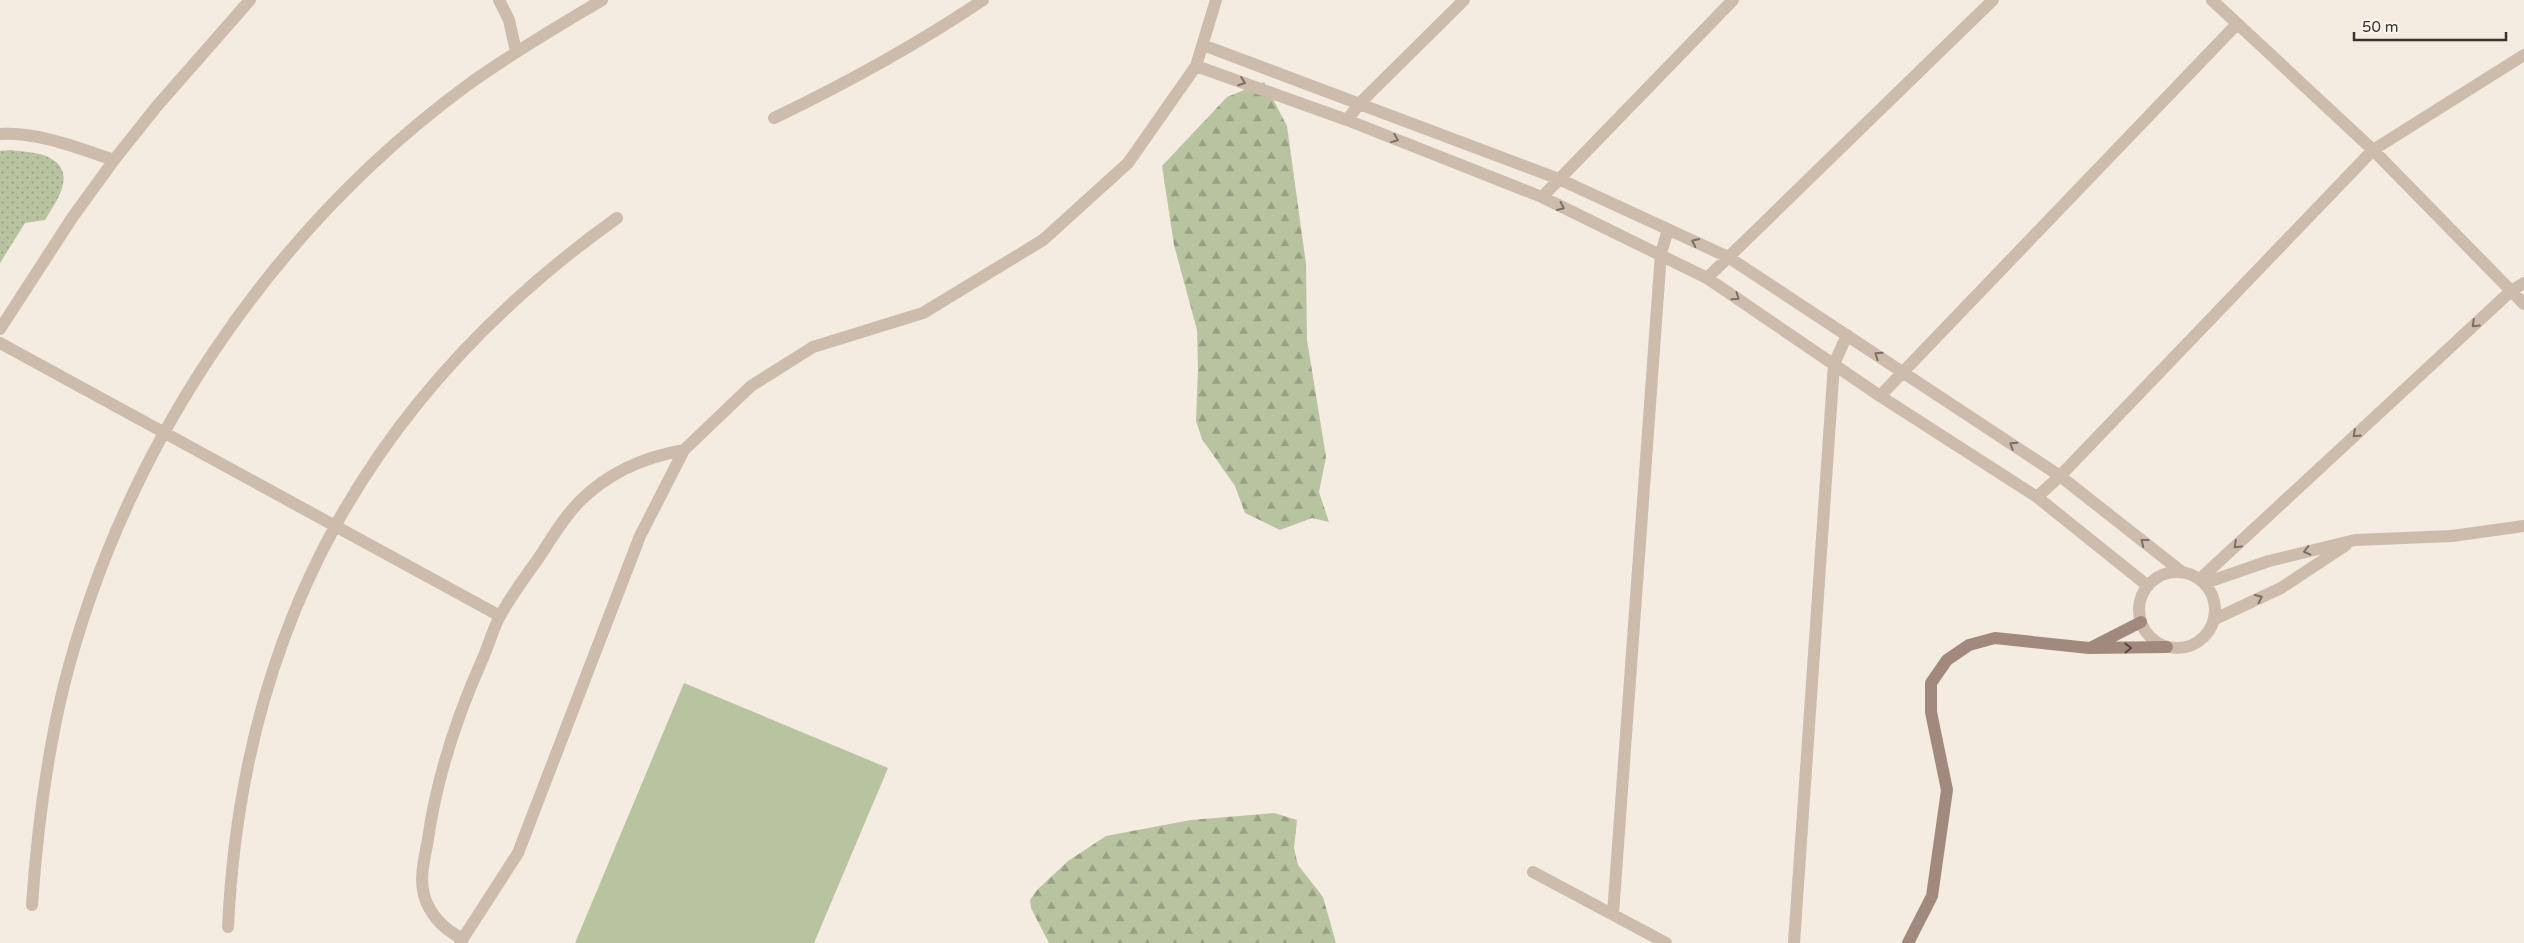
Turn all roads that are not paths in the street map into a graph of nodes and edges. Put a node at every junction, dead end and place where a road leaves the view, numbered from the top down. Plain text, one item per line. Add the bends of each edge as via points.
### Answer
1 (250, 0) edge
2 (498, 0) edge
3 (602, 0) edge
4 (983, 0) edge
5 (1216, 0) edge
6 (1464, 0) edge
7 (1733, 0) edge
8 (1993, 0) edge
9 (2212, 0) edge
10 (2237, 24) junction
11 (1203, 45) junction
12 (516, 51) junction
13 (2524, 55) edge
14 (1196, 66) junction
15 (1360, 103) junction
16 (774, 118) dead end
17 (1347, 120) junction
18 (0, 134) edge
19 (2373, 150) junction
20 (114, 160) junction
21 (1559, 179) junction
22 (1542, 197) junction
23 (617, 218) dead end
24 (1668, 230) junction
25 (1661, 253) junction
26 (1728, 257) junction
27 (1707, 278) junction
28 (2524, 283) edge
29 (2511, 291) junction
30 (2524, 304) edge
31 (0, 329) edge
32 (1847, 335) junction
33 (0, 343) edge
34 (1834, 364) junction
35 (1903, 372) junction
36 (1880, 396) junction
37 (164, 433) junction
38 (684, 450) junction
39 (2060, 476) junction
40 (2037, 497) junction
41 (335, 526) junction
42 (2524, 526) edge
43 (2355, 540) junction
44 (2182, 572) junction
45 (2202, 581) junction
46 (2148, 586) junction
47 (500, 616) junction
48 (2215, 618) junction
49 (2141, 622) junction
50 (2167, 647) junction
51 (2089, 648) junction
52 (1533, 872) dead end
53 (32, 905) dead end
54 (1613, 914) junction
55 (228, 927) dead end
56 (462, 941) edge
57 (1666, 943) edge
58 (1794, 943) edge
59 (1908, 943) edge

1 - 20 street
2 - 12 street via 509,20
3 - 12 street
4 - 16 street via 888,60
5 - 11 street
6 - 15 street
7 - 21 street
8 - 26 street
9 - 10 street
10 - 19 street
10 - 35 street
11 - 14 street
11 - 15 street
12 - 37 street via 422,121 330,207 266,280 226,334
13 - 19 street
14 -> 17 street
14 - 38 street via 1128,163 1043,240 924,313 813,347 751,386
15 - 17 street
15 - 21 street
17 -> 22 street
18 - 20 street via 53,140
19 - 29 street
19 - 39 street
20 - 31 street
21 - 22 street
21 - 24 street
22 -> 25 street
23 - 41 street via 533,282 457,355 391,437
24 - 25 street
26 -> 24 street
25 - 27 street
25 - 54 street
26 - 27 street
26 - 32 street
27 -> 34 street
28 - 29 street
29 - 30 street
29 -> 45 street
32 - 34 street
35 -> 32 street
33 - 37 street
34 - 36 street
34 - 58 street
35 - 36 street
39 -> 35 street
36 - 40 street
37 - 41 street
37 - 53 street via 116,532 68,670 42,796
38 - 47 street via 639,461 592,490 552,537
38 - 56 street via 640,536 518,853
39 - 40 street
44 -> 39 street
40 - 46 street
41 - 47 street
41 - 55 street via 291,621 257,720 237,822
42 - 43 street via 2452,536
43 -> 45 street
48 -> 43 street via 2281,588
44 - 45 street
44 - 46 street via 2157,577
45 - 48 street via 2212,594
46 - 49 street via 2140,603
47 - 56 street via 453,734 438,789 423,872 424,894 433,915
48 - 50 street via 2202,640 2179,649
49 - 50 street via 2155,642
49 - 51 street
51 -> 50 street
51 - 59 street via 1995,638 1969,645 1947,660 1931,683 1931,712 1947,790 1932,896
52 - 54 street
54 - 57 street

